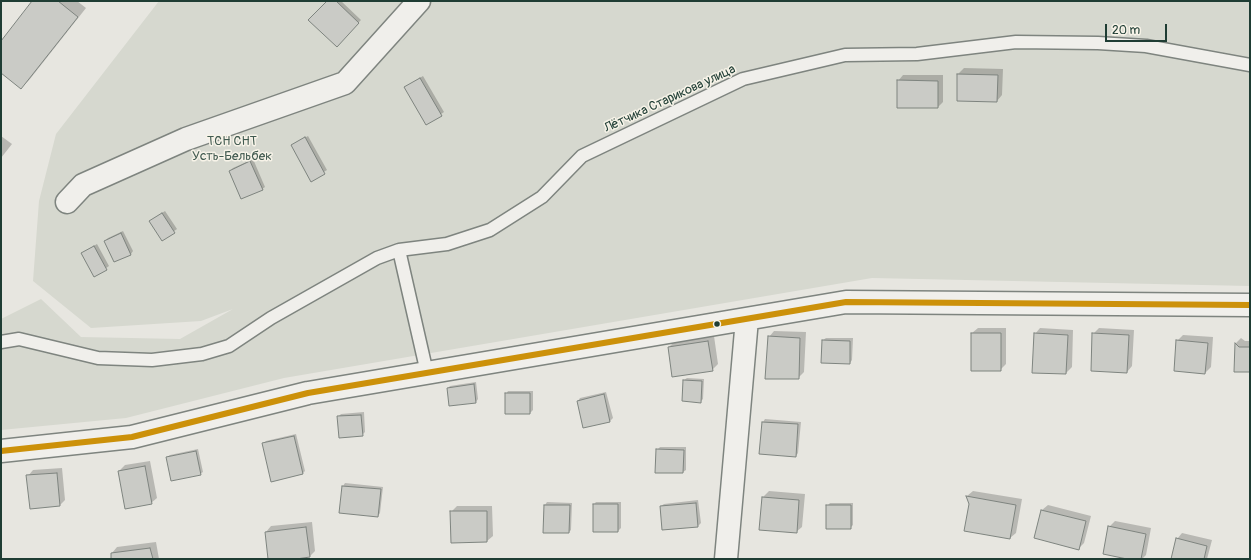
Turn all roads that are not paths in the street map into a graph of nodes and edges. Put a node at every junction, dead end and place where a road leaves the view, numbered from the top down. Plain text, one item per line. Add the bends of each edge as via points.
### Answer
1 (419, 1) edge
2 (1250, 65) edge
3 (67, 202) dead end
4 (399, 250) junction
5 (1250, 305) edge
6 (748, 319) junction
7 (1, 342) edge
8 (426, 373) junction
9 (1, 451) edge
10 (726, 559) edge

1 - 3 street via 345,83 186,140 83,185
2 - 4 lane, Лётчика Старикова улица via 1146,46 1098,43 1016,42 917,54 845,55 742,79 582,156 542,197 490,230 447,244
4 - 7 lane, Лётчика Старикова улица via 377,258 271,318 229,346 202,354 152,360 98,358 19,339
4 - 8 lane
5 - 6 street via 846,302
6 - 8 street
6 - 10 street
8 - 9 street via 308,393 132,436

